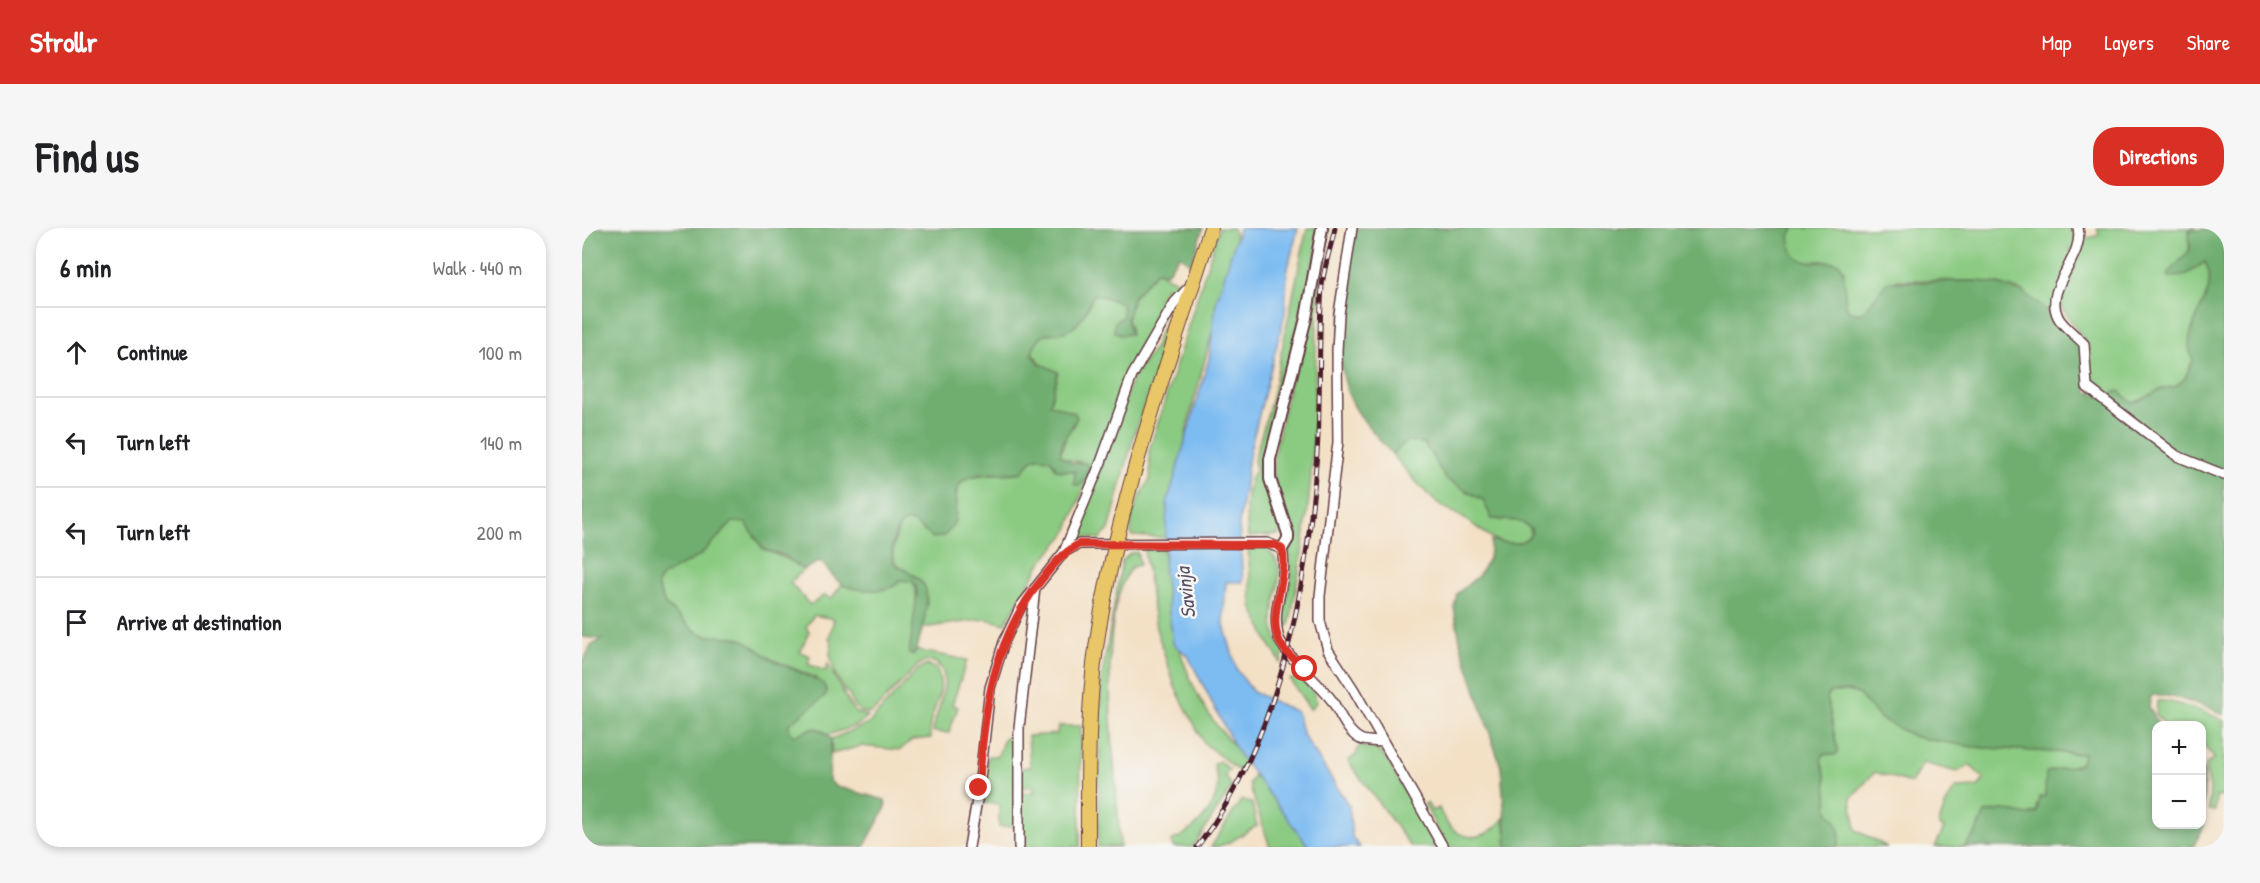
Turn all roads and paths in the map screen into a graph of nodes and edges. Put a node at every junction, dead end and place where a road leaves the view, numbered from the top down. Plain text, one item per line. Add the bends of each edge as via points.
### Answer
1 (1211, 228) edge
2 (1322, 228) edge
3 (1352, 228) edge
4 (2078, 228) edge
5 (1194, 283) junction
6 (2224, 475) edge
7 (1116, 545) junction
8 (1282, 549) junction
9 (1064, 552) junction
10 (1036, 586) junction
11 (1383, 742) junction
12 (969, 847) edge
13 (1019, 847) edge
14 (1088, 847) edge
15 (1443, 847) edge

1 - 5 main road
2 - 8 street via 1306,318 1270,459 1270,479 1288,534
3 - 11 street via 1339,314 1338,442 1320,621 1328,650
4 - 6 street via 2079,246 2055,302 2058,317 2084,344 2087,387 2177,456
5 - 7 main road via 1145,433
5 - 9 street via 1175,302 1132,376
7 - 8 street via 1267,543
7 - 9 street via 1079,544
7 - 14 main road via 1091,702
8 - 11 street via 1283,585 1276,611 1278,636 1284,649 1332,700 1360,739
9 - 10 street
10 - 12 street via 1021,606 994,669
10 - 13 street via 1019,728
11 - 15 street

